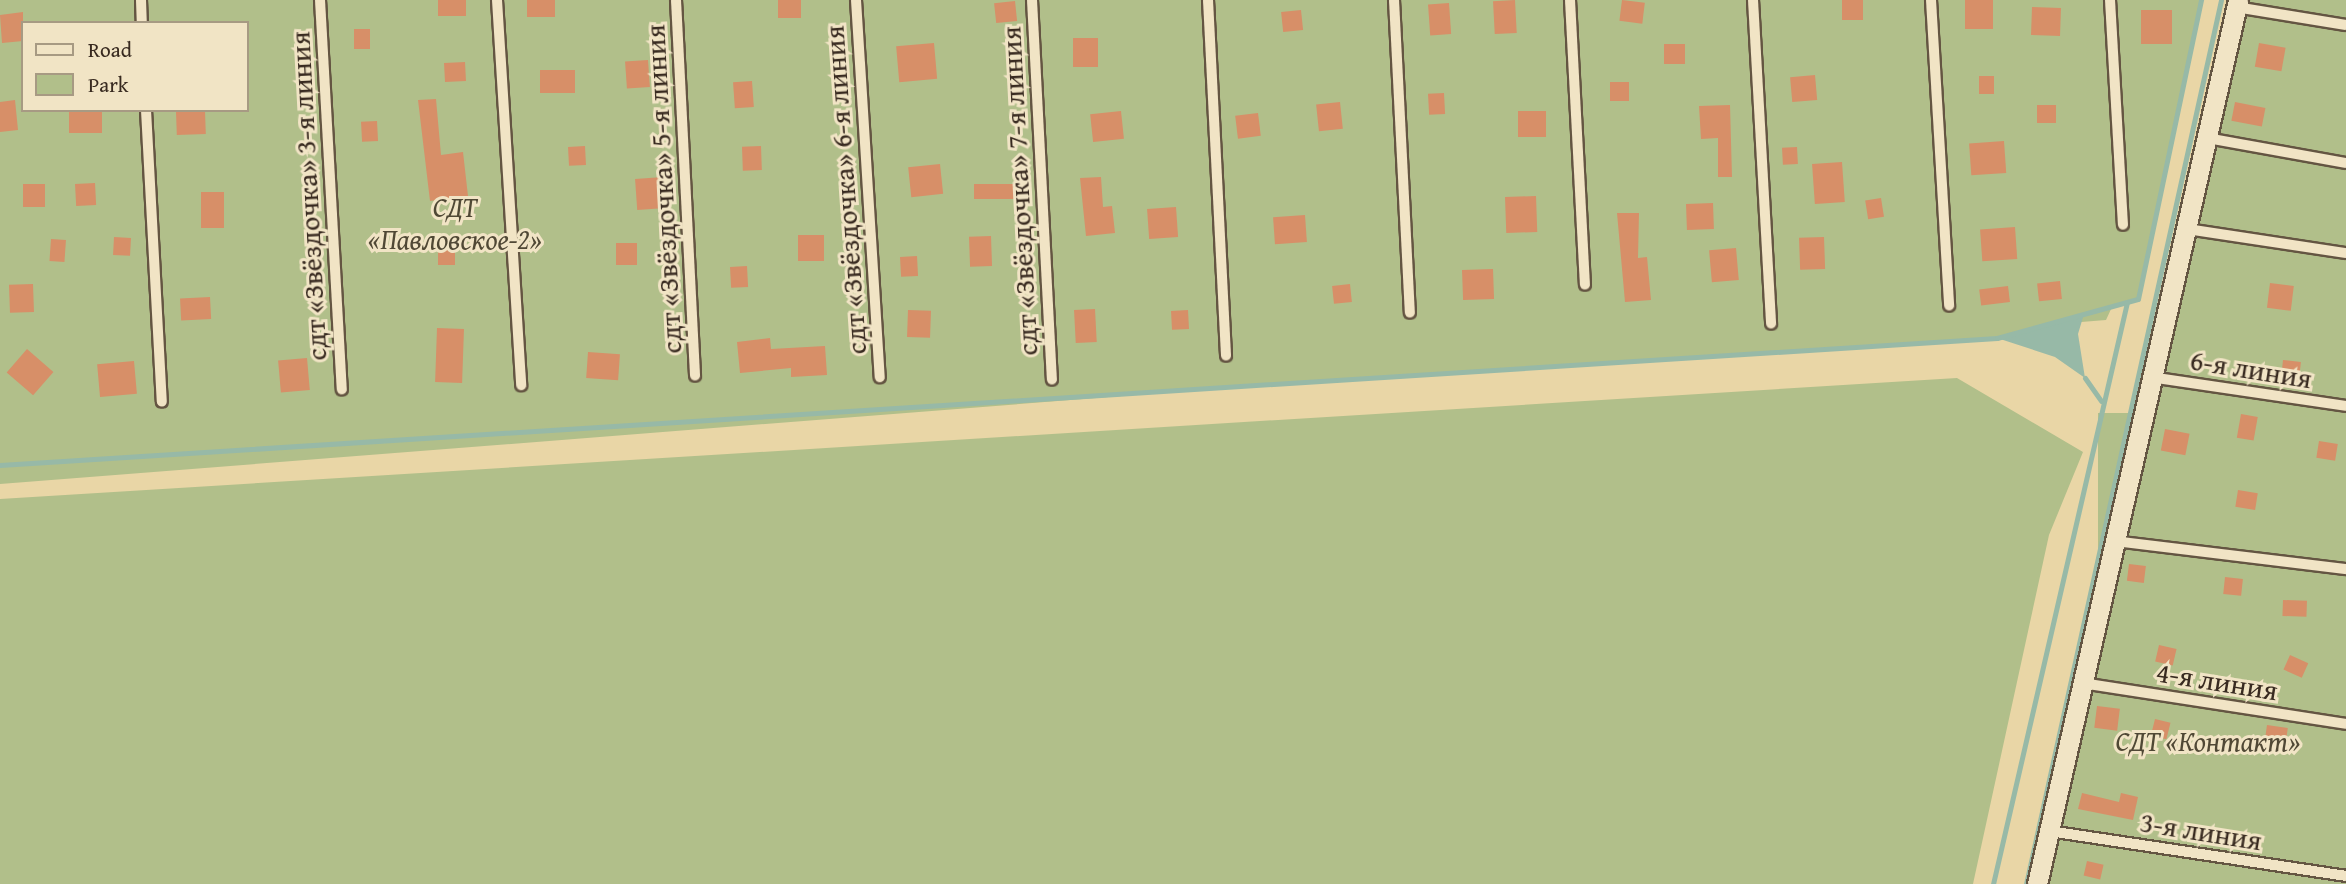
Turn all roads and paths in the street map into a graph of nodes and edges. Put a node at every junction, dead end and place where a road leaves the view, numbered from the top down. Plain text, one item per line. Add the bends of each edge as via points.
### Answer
1 (141, 0) edge
2 (320, 0) edge
3 (497, 0) edge
4 (676, 0) edge
5 (856, 0) edge
6 (1032, 0) edge
7 (1208, 0) edge
8 (1394, 0) edge
9 (1570, 0) edge
10 (1753, 0) edge
11 (1931, 0) edge
12 (2110, 0) edge
13 (2237, 4) edge
14 (142, 21) edge
15 (2346, 25) edge
16 (146, 112) edge
17 (2207, 138) junction
18 (2346, 163) edge
19 (2123, 225) dead end
20 (2187, 229) junction
21 (2346, 253) edge
22 (1585, 285) dead end
23 (1949, 305) dead end
24 (1410, 313) dead end
25 (1771, 324) dead end
26 (1226, 356) dead end
27 (695, 376) dead end
28 (880, 377) dead end
29 (2150, 377) junction
30 (1052, 379) dead end
31 (521, 384) dead end
32 (342, 389) dead end
33 (162, 402) dead end
34 (2346, 407) edge
35 (2114, 541) junction
36 (2346, 569) edge
37 (2082, 683) junction
38 (2346, 724) edge
39 (2049, 831) junction
40 (2346, 876) edge
41 (2037, 884) edge

1 - 14 lane
2 - 32 lane, сдт «Звёздочка» 3-я линия
3 - 31 lane
4 - 27 lane, сдт «Звёздочка» 5-я линия
5 - 28 lane, сдт «Звёздочка» 6-я линия
6 - 30 lane, сдт «Звёздочка» 7-я линия
7 - 26 lane
8 - 24 lane
9 - 22 lane
10 - 25 lane
11 - 23 lane
12 - 19 lane
13 - 15 lane
13 - 17 street
16 - 33 lane
17 - 18 lane
17 - 20 street
20 - 21 lane
20 - 29 street
29 - 34 lane, 6-я линия
29 - 35 street
35 - 36 lane
35 - 37 street
37 - 38 lane, 4-я линия
37 - 39 street
39 - 40 lane, 3-я линия
39 - 41 street

